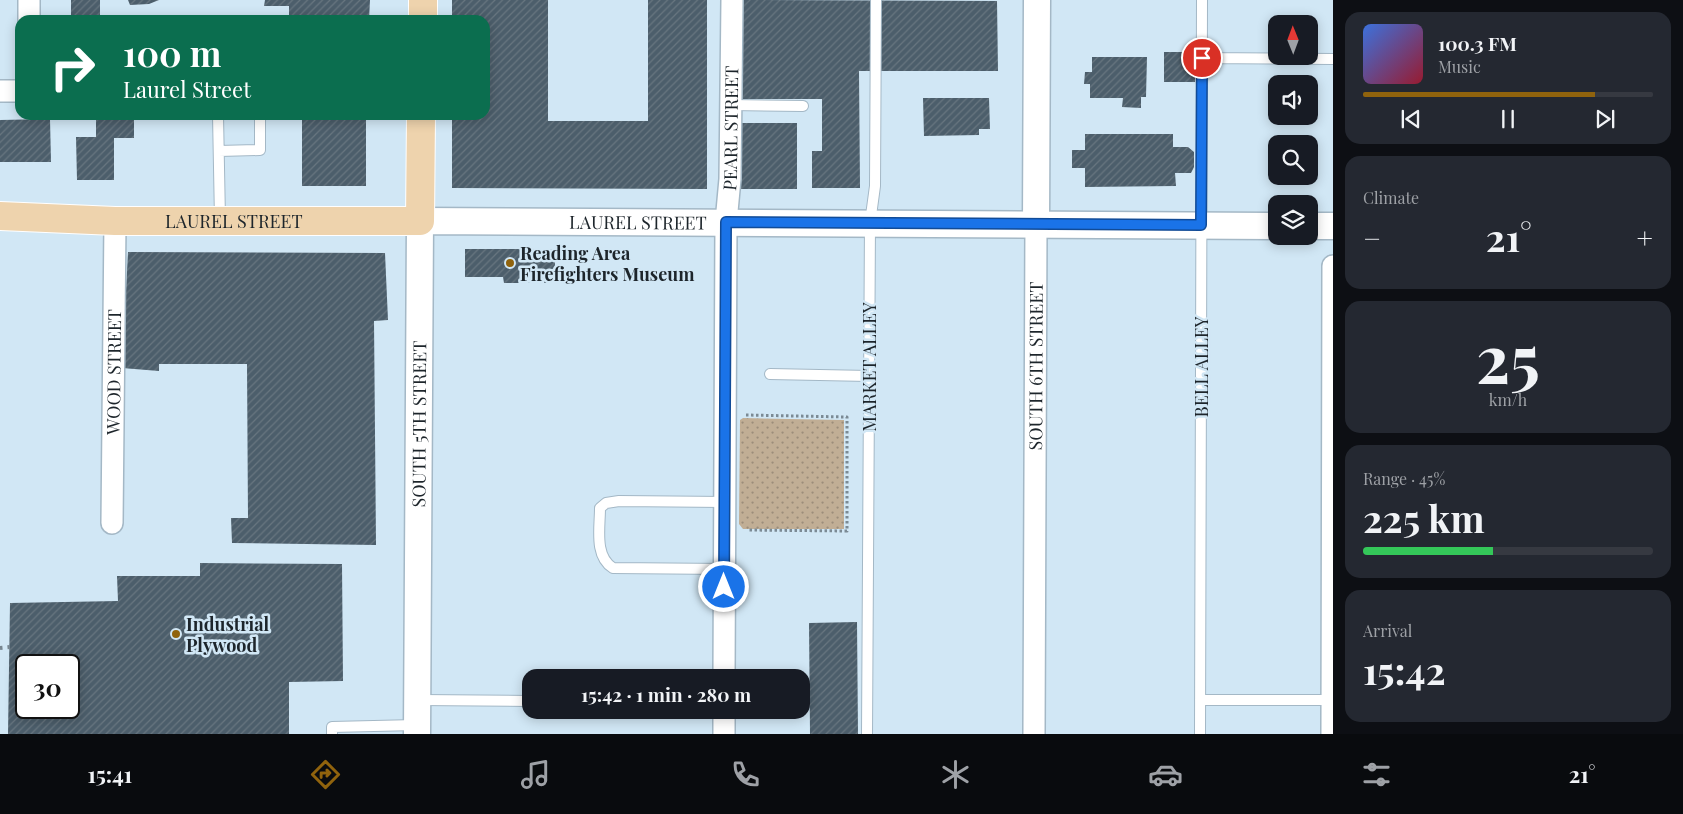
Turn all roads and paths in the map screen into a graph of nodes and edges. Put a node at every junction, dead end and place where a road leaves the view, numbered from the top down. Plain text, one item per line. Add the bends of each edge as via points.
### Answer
1 (29, 0) edge
2 (423, 0) edge
3 (732, 0) edge
4 (876, 0) edge
5 (1037, 0) edge
6 (1202, 0) edge
7 (29, 15) edge
8 (423, 15) edge
9 (1202, 58) junction
10 (1333, 59) edge
11 (0, 91) edge
12 (15, 91) edge
13 (731, 105) junction
14 (803, 106) dead end
15 (218, 120) edge
16 (260, 120) edge
17 (421, 120) edge
18 (219, 151) junction
19 (0, 216) edge
20 (115, 221) junction
21 (220, 221) junction
22 (420, 221) junction
23 (726, 222) junction
24 (870, 223) junction
25 (1036, 224) junction
26 (1201, 225) junction
27 (1268, 226) edge
28 (1318, 226) edge
29 (1333, 226) edge
30 (1333, 266) edge
31 (770, 374) dead end
32 (869, 376) junction
33 (1333, 390) edge
34 (725, 415) junction
35 (725, 502) junction
36 (112, 523) dead end
37 (724, 530) junction
38 (725, 569) junction
39 (724, 669) edge
40 (1200, 700) junction
41 (1332, 700) edge
42 (522, 702) edge
43 (724, 719) edge
44 (417, 720) edge
45 (332, 734) edge
46 (724, 734) edge
47 (867, 734) edge
48 (1034, 734) edge
49 (1200, 734) edge
50 (1332, 734) edge

1 - 7 street
2 - 8 main road
3 - 13 street, PEARL STREET
4 - 24 lane, MARKET ALLEY via 875,186
5 - 25 street, SOUTH 6TH STREET
6 - 9 lane, BELL ALLEY
9 - 10 lane
9 - 26 lane, BELL ALLEY
11 - 12 street
13 - 14 lane
13 - 23 street, PEARL STREET
15 - 18 lane
16 - 18 lane via 260,150
17 - 22 main road, SOUTH 5TH STREET
18 - 21 lane
19 - 20 main road, LAUREL STREET
20 - 21 main road, LAUREL STREET
20 - 36 street, WOOD STREET
21 - 22 main road, LAUREL STREET
22 - 23 street, LAUREL STREET
22 - 44 street, SOUTH 5TH STREET
23 - 24 street, LAUREL STREET
23 - 34 street, PEARL STREET
24 - 25 street, LAUREL STREET
24 - 32 lane, MARKET ALLEY
25 - 26 street, LAUREL STREET
25 - 48 street, SOUTH 6TH STREET
26 - 27 street, LAUREL STREET
26 - 40 lane, BELL ALLEY
28 - 29 street
30 - 33 street
31 - 32 lane
32 - 47 lane, MARKET ALLEY
33 - 41 street
34 - 35 street, PEARL STREET
34 - 37 path via 847,417 847,531
35 - 37 street, PEARL STREET
35 - 38 lane via 606,503 600,508 600,551 613,568
37 - 38 street, PEARL STREET
38 - 39 street, PEARL STREET
40 - 41 lane
40 - 49 lane, BELL ALLEY
41 - 50 street
42 - 44 lane
43 - 46 street
44 - 45 lane via 332,727

